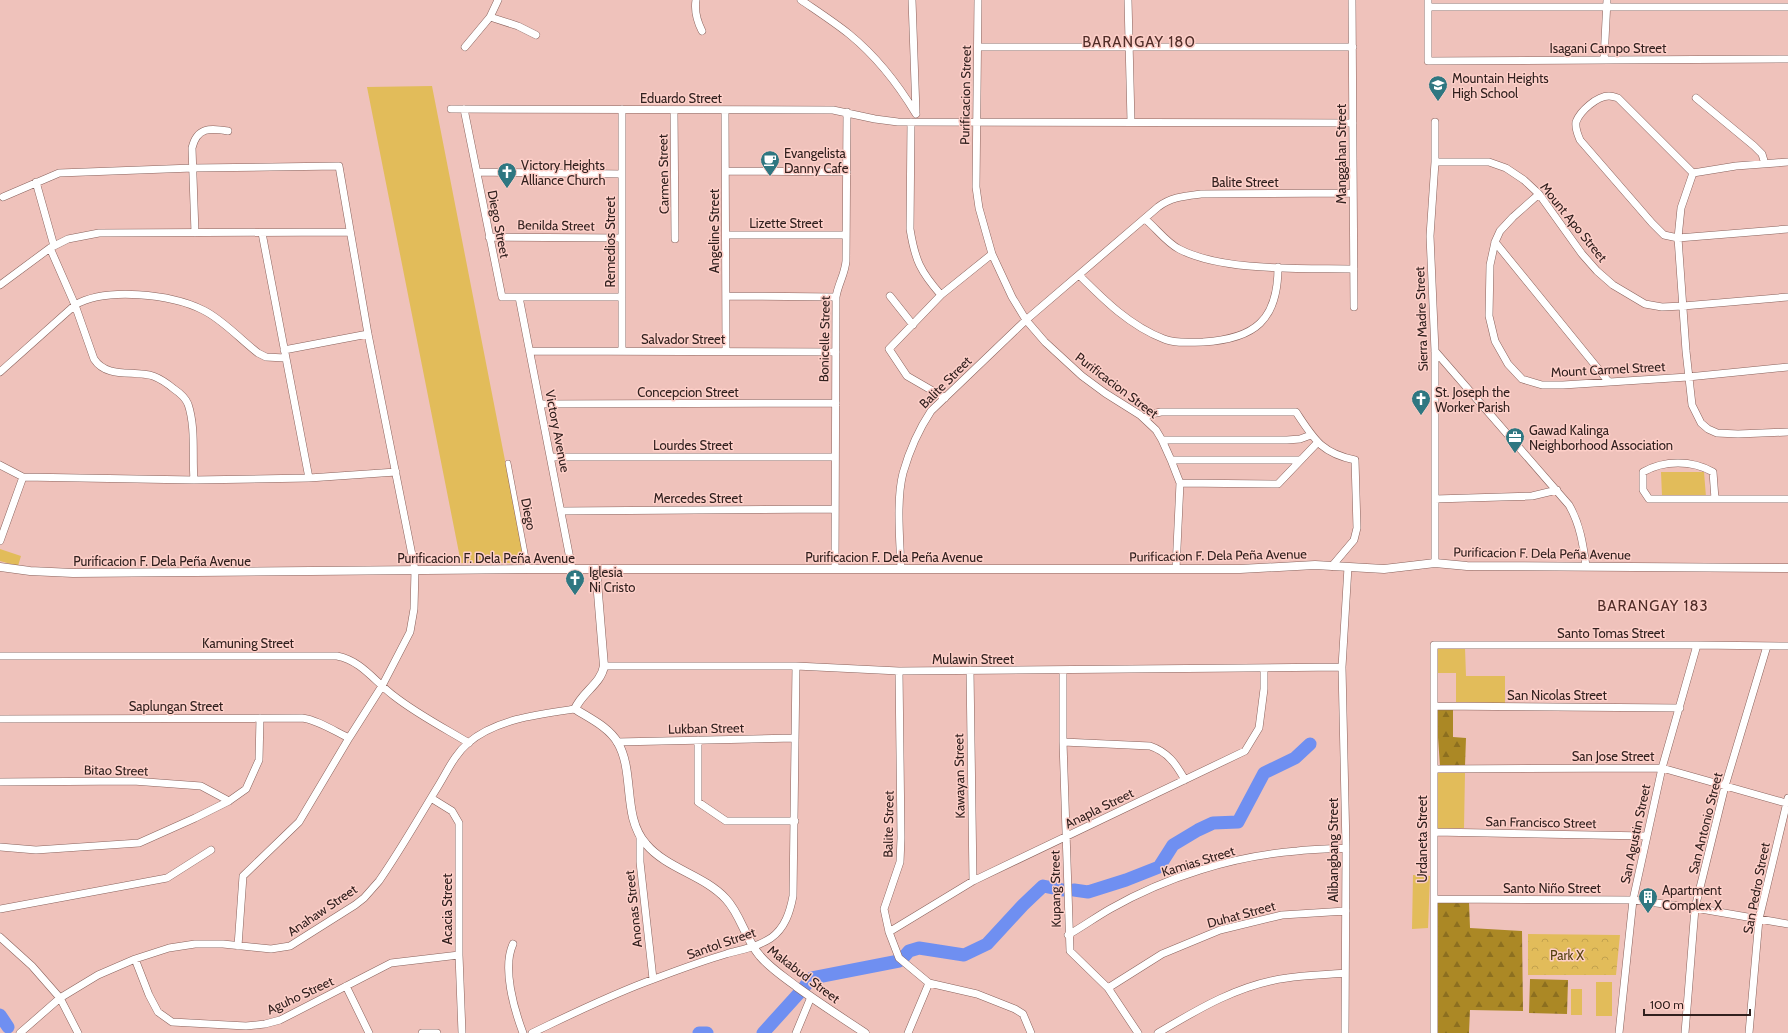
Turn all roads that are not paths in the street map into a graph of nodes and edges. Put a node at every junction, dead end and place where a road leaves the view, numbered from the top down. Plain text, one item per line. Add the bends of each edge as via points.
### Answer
1 (498, 0) edge
2 (696, 0) edge
3 (801, 0) edge
4 (912, 0) edge
5 (978, 0) edge
6 (1128, 0) edge
7 (1352, 0) edge
8 (1536, 3) edge
9 (1606, 3) edge
10 (1428, 4) edge
11 (1480, 4) edge
12 (1788, 7) edge
13 (490, 17) junction
14 (702, 31) dead end
15 (536, 35) dead end
16 (465, 47) dead end
17 (978, 47) junction
18 (1129, 47) junction
19 (1353, 47) junction
20 (1788, 59) edge
21 (1604, 60) junction
22 (1696, 98) dead end
23 (451, 109) dead end
24 (464, 109) junction
25 (622, 109) junction
26 (674, 110) junction
27 (725, 110) junction
28 (847, 112) junction
29 (916, 114) junction
30 (977, 121) junction
31 (910, 122) junction
32 (920, 122) junction
33 (1131, 122) junction
34 (1435, 122) dead end
35 (1353, 124) junction
36 (228, 131) dead end
37 (1435, 162) junction
38 (1788, 162) edge
39 (1765, 164) junction
40 (193, 168) junction
41 (726, 171) junction
42 (477, 172) junction
43 (847, 172) junction
44 (1693, 173) junction
45 (622, 174) junction
46 (36, 182) junction
47 (1353, 193) junction
48 (1539, 194) junction
49 (3, 197) dead end
50 (1145, 219) junction
51 (1788, 229) edge
52 (349, 232) junction
53 (196, 233) junction
54 (262, 233) junction
55 (726, 235) junction
56 (846, 235) junction
57 (489, 236) junction
58 (622, 238) junction
59 (1678, 238) junction
60 (676, 239) dead end
61 (1495, 242) junction
62 (52, 247) junction
63 (992, 254) junction
64 (1278, 267) junction
65 (1354, 269) junction
66 (1079, 275) junction
67 (0, 285) edge
68 (941, 295) junction
69 (726, 296) junction
70 (890, 296) dead end
71 (519, 297) junction
72 (622, 297) junction
73 (836, 297) junction
74 (1788, 297) edge
75 (75, 305) junction
76 (1683, 306) junction
77 (1354, 307) dead end
78 (1026, 320) junction
79 (914, 325) junction
80 (368, 334) junction
81 (284, 350) junction
82 (530, 351) junction
83 (622, 351) junction
84 (1435, 351) junction
85 (726, 352) junction
86 (836, 352) junction
87 (285, 358) junction
88 (1788, 367) edge
89 (0, 372) edge
90 (1688, 377) junction
91 (1608, 381) junction
92 (945, 398) junction
93 (836, 403) junction
94 (540, 404) junction
95 (1144, 418) junction
96 (1788, 432) edge
97 (1311, 435) junction
98 (1162, 440) junction
99 (1318, 442) junction
100 (550, 457) junction
101 (835, 457) junction
102 (1172, 460) junction
103 (1299, 460) junction
104 (508, 464) dead end
105 (0, 465) edge
106 (396, 472) junction
107 (23, 477) junction
108 (309, 478) junction
109 (194, 480) junction
110 (1180, 483) junction
111 (1557, 490) junction
112 (1435, 499) junction
113 (1715, 499) junction
114 (1788, 499) edge
115 (835, 509) junction
116 (561, 511) junction
117 (0, 541) edge
118 (1435, 563) junction
119 (1332, 566) junction
120 (1586, 566) junction
121 (0, 567) edge
122 (1348, 567) junction
123 (1788, 568) edge
124 (528, 569) junction
125 (572, 569) junction
126 (596, 569) junction
127 (835, 569) junction
128 (901, 569) junction
129 (1176, 569) junction
130 (416, 570) junction
131 (1434, 645) joint
132 (1696, 645) junction
133 (1767, 646) junction
134 (1788, 646) edge
135 (0, 656) edge
136 (604, 666) junction
137 (796, 666) junction
138 (1342, 667) junction
139 (1264, 668) junction
140 (970, 670) junction
141 (899, 671) junction
142 (1063, 671) junction
143 (382, 686) junction
144 (1434, 706) junction
145 (1680, 708) junction
146 (575, 709) junction
147 (260, 718) junction
148 (0, 719) edge
149 (348, 738) junction
150 (794, 738) junction
151 (698, 740) junction
152 (617, 742) junction
153 (1063, 742) junction
154 (469, 743) junction
155 (1662, 768) junction
156 (1434, 769) junction
157 (1185, 780) junction
158 (0, 782) edge
159 (1726, 786) junction
160 (431, 798) junction
161 (1787, 800) edge
162 (229, 801) junction
163 (795, 821) junction
164 (1434, 832) junction
165 (640, 836) junction
166 (1647, 836) junction
167 (1066, 837) junction
168 (0, 847) edge
169 (1346, 848) junction
170 (211, 850) dead end
171 (973, 881) junction
172 (1434, 899) junction
173 (1633, 900) junction
174 (1696, 908) junction
175 (0, 909) edge
176 (1346, 911) junction
177 (1759, 919) junction
178 (1788, 924) edge
179 (889, 932) junction
180 (1068, 935) junction
181 (0, 936) edge
182 (513, 944) dead end
183 (238, 946) junction
184 (753, 948) junction
185 (459, 955) junction
186 (135, 959) junction
187 (1345, 973) junction
188 (653, 979) junction
189 (929, 983) junction
190 (346, 986) junction
191 (1108, 988) junction
192 (811, 997) junction
193 (60, 998) junction
194 (20, 1033) edge
195 (78, 1033) edge
196 (369, 1033) edge
197 (422, 1033) edge
198 (437, 1033) edge
199 (462, 1033) edge
200 (523, 1033) edge
201 (532, 1033) edge
202 (796, 1033) edge
203 (865, 1033) edge
204 (908, 1033) edge
205 (1031, 1033) edge
206 (1138, 1033) edge
207 (1158, 1033) edge
208 (1345, 1033) edge
209 (1434, 1033) edge
210 (1619, 1033) edge
211 (1685, 1033) edge
212 (1749, 1033) edge

1 - 13 street
2 - 14 street via 697,22
3 - 29 street via 848,33 869,52 906,97
4 - 29 street
5 - 17 street, Purificacion Street
6 - 18 street
7 - 19 street, Manggahan Street
8 - 9 street
8 - 11 street
9 - 12 street
9 - 21 street
10 - 11 street
10 - 21 street, Isagani Campo Street via 1428,61
13 - 15 street
13 - 16 street
17 - 18 street
17 - 30 street, Purificacion Street
18 - 19 street
18 - 33 street
19 - 35 street, Manggahan Street
20 - 21 street, Isagani Campo Street
22 - 39 street via 1754,146 1762,154
23 - 24 street, Eduardo Street
24 - 25 street, Eduardo Street
24 - 42 street, Diego Street
25 - 26 street, Eduardo Street
25 - 45 street, Remedios Street
26 - 27 street, Eduardo Street
26 - 60 street, Carmen Street
27 - 28 street, Eduardo Street
27 - 41 street, Angeline Street
28 - 31 street, Eduardo Street via 875,119
28 - 43 street, Bonicelle Street
29 - 32 street
30 - 32 street, Eduardo Street
30 - 33 street, Eduardo Street
30 - 63 street, Purificacion Street via 976,187
31 - 32 street, Eduardo Street
31 - 68 street via 912,242 920,268
33 - 35 street, Eduardo Street
34 - 37 street, Sierra Madre Street
35 - 47 street, Manggahan Street
36 - 40 street via 210,129 198,135 192,148
37 - 48 street, Mount Apo Street via 1489,162 1506,168
37 - 84 street, Sierra Madre Street via 1430,236
38 - 39 street
39 - 44 street
40 - 46 street via 60,173
40 - 52 street via 339,166
40 - 53 street
41 - 43 street
41 - 55 street, Angeline Street
42 - 45 street
42 - 57 street, Diego Street
43 - 56 street, Bonicelle Street
44 - 59 street via 1682,208
44 - 59 street via 1618,98 1610,95 1602,97 1591,104 1576,122 1580,140 1658,231 1671,238
45 - 58 street, Remedios Street
46 - 49 street
46 - 62 street
47 - 50 street, Balite Street via 1181,196 1166,201
47 - 65 street, Manggahan Street
48 - 61 street, Mount Carmel Street via 1500,231
48 - 76 street, Mount Apo Street via 1582,254 1613,285 1645,304 1662,307
50 - 64 street via 1178,249 1216,262
50 - 66 street, Balite Street
51 - 59 street
52 - 54 street
52 - 80 street
53 - 54 street
53 - 62 street via 100,233 79,236
54 - 81 street
55 - 56 street, Lizette Street
55 - 69 street, Angeline Street
56 - 73 street, Bonicelle Street via 846,267
57 - 58 street, Benilda Street
57 - 71 street, Diego Street via 502,297
58 - 72 street, Remedios Street
59 - 76 street
61 - 91 street
61 - 91 street, Mount Carmel Street via 1490,265 1489,316 1495,341 1508,364 1522,379 1542,385
62 - 67 street
62 - 75 street
63 - 68 street
63 - 78 street, Purificacion Street
64 - 65 street
64 - 66 street via 1275,302 1263,320 1252,330 1238,337 1183,343 1164,340 1124,317
65 - 77 street, Manggahan Street
66 - 78 street, Balite Street
68 - 79 street
69 - 73 street
69 - 85 street, Angeline Street
70 - 79 street
71 - 72 street
71 - 82 street, Victory Avenue
72 - 83 street, Remedios Street
73 - 86 street, Bonicelle Street
74 - 76 street, Mount Apo Street
75 - 87 street via 85,299 115,294 182,302 203,310 258,354
75 - 89 street
75 - 109 street via 94,359 99,366 106,370 154,376 183,395 192,425
76 - 90 street
78 - 92 street, Balite Street
78 - 95 street, Purificacion Street via 1045,342 1082,376
79 - 92 street via 889,348 908,376
80 - 81 street
80 - 106 street
81 - 87 street
82 - 83 street, Salvador Street
82 - 94 street, Victory Avenue
83 - 85 street, Salvador Street
84 - 111 street
84 - 112 street, Sierra Madre Street
85 - 86 street, Salvador Street
86 - 93 street, Bonicelle Street
87 - 108 street
88 - 90 street, Mount Carmel Street
90 - 91 street, Mount Carmel Street
90 - 96 street via 1692,405 1696,415 1708,429 1718,433 1738,434
92 - 128 street, Balite Street via 931,410 922,424 904,473 901,486
93 - 94 street, Concepcion Street
93 - 101 street, Bonicelle Street
94 - 100 street, Victory Avenue
95 - 97 street via 1161,412 1296,412
95 - 98 street, Purificacion Street
97 - 98 street via 1287,440
97 - 99 street
98 - 102 street, Purificacion Street
99 - 103 street
99 - 119 street via 1338,457 1355,460 1357,528 1354,540
100 - 101 street, Lourdes Street
100 - 116 street, Victory Avenue
101 - 115 street, Bonicelle Street
102 - 103 street
102 - 110 street, Purificacion Street
103 - 110 street via 1278,484
104 - 124 street, Diego
105 - 107 street
106 - 108 street
106 - 130 street
107 - 109 street
107 - 117 street
108 - 109 street
110 - 129 street, Purificacion Street
111 - 112 street via 1532,496
111 - 120 street via 1576,516
112 - 118 street, Sierra Madre Street
113 - 113 street via 1713,472 1702,466 1661,464 1643,472 1643,490 1649,499
113 - 114 street
115 - 116 street, Mercedes Street
115 - 127 street, Bonicelle Street
116 - 125 street, Victory Avenue
118 - 120 street, Purificacion F. Dela Peña Avenue via 1467,566
118 - 122 street, Purificacion F. Dela Peña Avenue via 1384,569
119 - 122 street, Purificacion F. Dela Peña Avenue
119 - 129 street, Purificacion F. Dela Peña Avenue
120 - 123 street, Purificacion F. Dela Peña Avenue
121 - 130 street, Purificacion F. Dela Peña Avenue via 73,573
122 - 138 street, Alibangbang Street
124 - 125 street, Purificacion F. Dela Peña Avenue
124 - 130 street, Purificacion F. Dela Peña Avenue
125 - 126 street, Purificacion F. Dela Peña Avenue
126 - 127 street, Purificacion F. Dela Peña Avenue
126 - 136 street
127 - 128 street, Purificacion F. Dela Peña Avenue
128 - 129 street, Purificacion F. Dela Peña Avenue
130 - 143 street via 410,632
131 - 132 street, Santo Tomas Street
131 - 144 street, Urdaneta Street
132 - 133 street, Santo Tomas Street
132 - 145 street, San Agustin Street
133 - 134 street, Santo Tomas Street
133 - 159 street, San Antonio Street
135 - 143 street, Kamuning Street via 337,656 361,666
136 - 137 street, Mulawin Street
136 - 146 street via 600,677 583,695
137 - 141 street, Mulawin Street
137 - 150 street, Santol Street
138 - 139 street, Mulawin Street
138 - 169 street, Alibangbang Street
139 - 142 street, Mulawin Street
139 - 157 street, Anapla Street via 1260,728 1245,751
140 - 141 street, Mulawin Street
140 - 142 street, Mulawin Street
140 - 171 street, Kawayan Street
141 - 179 street, Balite Street via 900,862 884,909
142 - 153 street, Kupang Street
143 - 149 street
143 - 154 street, Kamuning Street via 407,705
144 - 145 street, San Nicolas Street
144 - 156 street, Urdaneta Street
145 - 155 street, San Agustin Street
146 - 152 street, Makabud Street via 602,726
146 - 154 street, Anahaw Street via 508,723
147 - 148 street, Saplungan Street
147 - 149 street, Saplungan Street via 309,719
147 - 162 street via 259,760 246,789
149 - 183 street via 299,822 243,876
150 - 151 street, Lukban Street
150 - 163 street, Santol Street
151 - 152 street, Lukban Street
151 - 163 street via 698,802 726,821
152 - 165 street, Makabud Street via 622,752 633,815
153 - 157 street via 1150,746 1162,750 1174,762
153 - 167 street, Kupang Street
154 - 160 street, Anahaw Street via 453,761
155 - 156 street, San Jose Street
155 - 159 street, San Jose Street
155 - 166 street, San Agustin Street
156 - 164 street, Urdaneta Street
157 - 167 street, Anapla Street
158 - 162 street, Bitao Street via 133,781 201,786
159 - 161 street, San Jose Street
159 - 174 street, San Antonio Street
160 - 183 street, Anahaw Street via 387,870 364,898 290,946 271,949
160 - 185 street, Acacia Street via 452,811 459,823
161 - 177 street, San Pedro Street
162 - 168 street via 139,843 36,850
163 - 184 street, Santol Street via 793,896 790,913 772,937
164 - 166 street, San Francisco Street
164 - 172 street, Urdaneta Street
165 - 184 street, Makabud Street via 655,852 704,882 726,899
165 - 188 street, Anonas Street via 640,862
166 - 173 street, San Agustin Street
167 - 171 street, Anapla Street
167 - 180 street, Kupang Street
169 - 176 street, Alibangbang Street
169 - 180 street, Kamias Street via 1248,858 1200,870 1116,906
170 - 175 street via 167,878
171 - 179 street, Anapla Street
172 - 173 street, Santo Niño Street
172 - 209 street, Urdaneta Street
173 - 174 street, Santo Niño Street
173 - 210 street, San Agustin Street
174 - 177 street, Santo Niño Street
174 - 211 street, San Antonio Street
176 - 187 street, Alibangbang Street
176 - 191 street, Duhat Street via 1282,915 1220,930 1162,954
177 - 178 street, Santo Niño Street
177 - 212 street, San Pedro Street
179 - 189 street, Balite Street via 899,958
180 - 191 street, Kupang Street via 1070,951
181 - 193 street via 32,966
182 - 200 street via 508,961 510,980
183 - 186 street, Anahaw Street via 195,944 169,948
184 - 188 street, Santol Street
184 - 192 street, Makabud Street via 768,965
185 - 190 street, Aguho Street via 391,963
185 - 199 street, Acacia Street
186 - 190 street, Aguho Street via 158,1012 172,1022 246,1026 265,1024 280,1020
186 - 193 street, Anahaw Street via 98,975
187 - 207 street via 1286,978 1248,987 1211,1002
187 - 208 street, Alibangbang Street
188 - 201 street, Santol Street
189 - 204 street
189 - 205 street, Balite Street via 977,994 1015,1009 1023,1014
190 - 196 street
191 - 206 street, Kupang Street
192 - 202 street
192 - 203 street, Makabud Street
193 - 194 street, Anahaw Street
193 - 195 street
197 - 198 street

